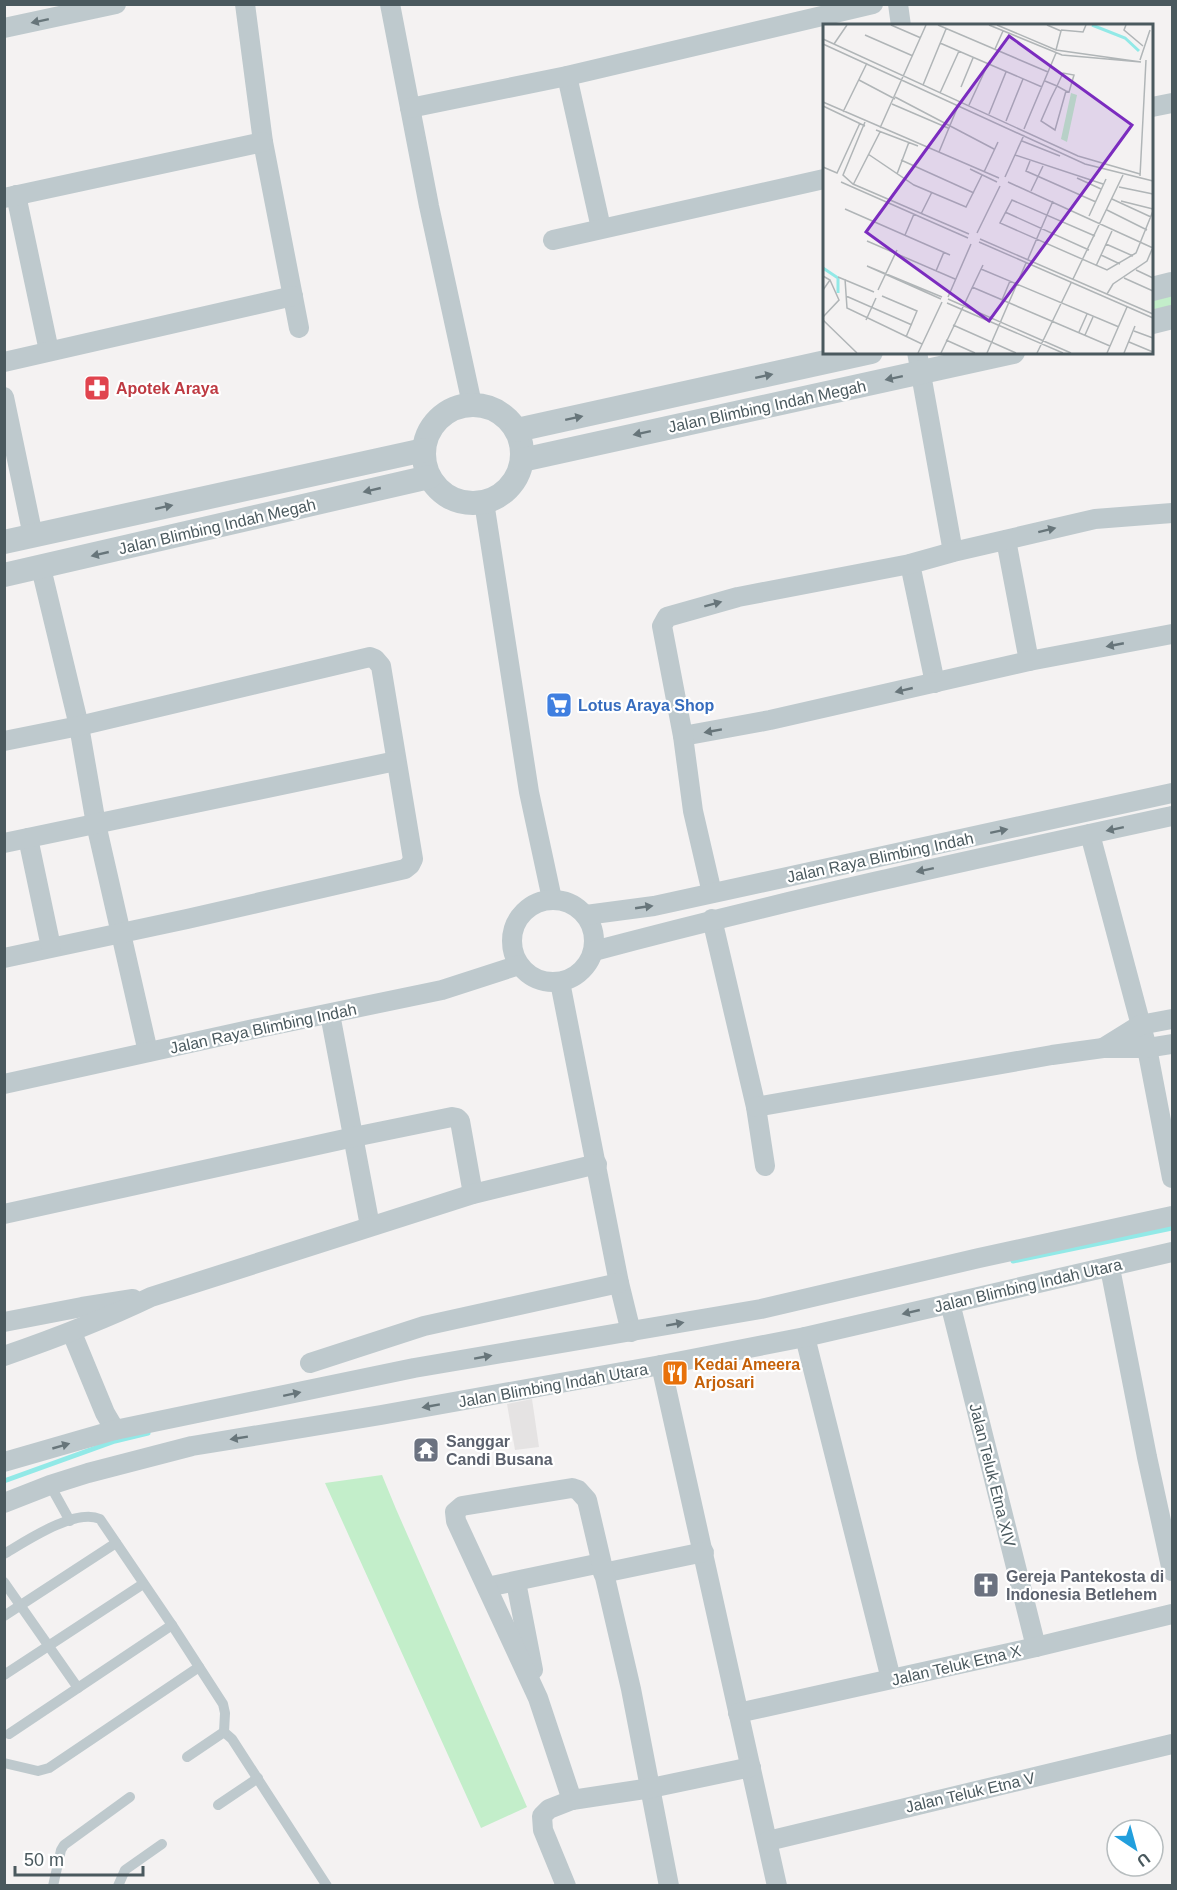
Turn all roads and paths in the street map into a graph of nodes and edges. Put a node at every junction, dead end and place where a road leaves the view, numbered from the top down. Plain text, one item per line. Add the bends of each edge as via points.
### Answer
1 (116, 4) edge
2 (245, 4) edge
3 (390, 4) edge
4 (873, 4) edge
5 (898, 4) edge
6 (901, 24) edge
7 (4, 28) edge
8 (567, 76) junction
9 (1173, 103) edge
10 (1153, 107) edge
11 (410, 108) junction
12 (263, 142) junction
13 (823, 179) edge
14 (10, 197) edge
15 (601, 228) junction
16 (553, 240) dead end
17 (1173, 284) edge
18 (1153, 289) edge
19 (292, 296) junction
20 (1173, 317) edge
21 (1153, 322) edge
22 (299, 328) dead end
23 (49, 351) junction
24 (862, 354) edge
25 (994, 354) edge
26 (4, 362) edge
27 (920, 362) edge
28 (4, 398) edge
29 (472, 404) junction
30 (517, 430) junction
31 (424, 450) junction
32 (522, 460) junction
33 (429, 477) junction
34 (484, 502) junction
35 (1173, 513) edge
36 (33, 536) junction
37 (1006, 540) junction
38 (4, 542) edge
39 (952, 552) junction
40 (910, 564) junction
41 (41, 568) junction
42 (4, 575) edge
43 (1173, 634) edge
44 (1029, 661) junction
45 (935, 683) junction
46 (79, 726) junction
47 (683, 736) junction
48 (4, 741) edge
49 (396, 761) junction
50 (1173, 793) edge
51 (1173, 816) edge
52 (96, 824) junction
53 (1090, 834) junction
54 (28, 838) junction
55 (4, 843) edge
56 (712, 893) junction
57 (552, 899) junction
58 (586, 915) junction
59 (712, 919) junction
60 (121, 933) junction
61 (51, 947) junction
62 (594, 951) junction
63 (4, 958) edge
64 (519, 965) junction
65 (560, 982) junction
66 (330, 1014) junction
67 (1173, 1019) edge
68 (1140, 1025) junction
69 (1173, 1044) edge
70 (1147, 1047) junction
71 (1103, 1048) junction
72 (148, 1052) junction
73 (4, 1084) edge
74 (756, 1107) junction
75 (354, 1137) junction
76 (597, 1164) junction
77 (765, 1166) dead end
78 (1173, 1178) edge
79 (473, 1194) junction
80 (4, 1214) edge
81 (1173, 1216) edge
82 (370, 1226) junction
83 (1173, 1252) edge
84 (1110, 1268) junction
85 (619, 1283) junction
86 (150, 1297) junction
87 (950, 1303) junction
88 (4, 1322) edge
89 (631, 1332) junction
90 (72, 1333) junction
91 (805, 1336) junction
92 (4, 1356) edge
93 (310, 1362) dead end
94 (661, 1365) junction
95 (115, 1430) junction
96 (4, 1462) edge
97 (50, 1485) junction
98 (4, 1503) edge
99 (70, 1521) junction
100 (116, 1543) junction
101 (704, 1552) junction
102 (4, 1554) edge
103 (602, 1568) junction
104 (1173, 1571) edge
105 (4, 1582) edge
106 (516, 1582) junction
107 (143, 1584) junction
108 (488, 1587) junction
109 (21, 1605) junction
110 (1173, 1614) edge
111 (4, 1616) edge
112 (172, 1625) junction
113 (48, 1646) junction
114 (1036, 1647) junction
115 (199, 1667) junction
116 (4, 1675) edge
117 (891, 1679) junction
118 (78, 1688) junction
119 (538, 1698) junction
120 (738, 1713) junction
121 (224, 1732) junction
122 (9, 1734) dead end
123 (1173, 1744) edge
124 (187, 1757) dead end
125 (4, 1763) edge
126 (751, 1767) junction
127 (258, 1778) junction
128 (651, 1788) junction
129 (130, 1797) dead end
130 (572, 1800) junction
131 (218, 1805) dead end
132 (768, 1841) junction
133 (162, 1844) dead end
134 (53, 1886) edge
135 (118, 1886) edge
136 (327, 1886) edge
137 (566, 1886) edge
138 (669, 1886) edge
139 (777, 1886) edge

1 -> 7 street
2 - 12 street
3 - 11 street
4 - 8 street
5 - 6 street
8 - 11 street
8 - 15 street
9 - 10 street
11 - 29 street
12 - 14 street
12 - 19 street
13 - 15 street
14 - 23 street
15 - 16 street
17 - 18 street
19 - 22 street
19 - 23 street
20 - 21 street
23 - 26 street
30 -> 24 street, Jalan Blimbing Indah Megah
25 - 27 street, Jalan Blimbing Indah Megah
27 -> 32 street, Jalan Blimbing Indah Megah
27 - 39 street
28 - 36 street
29 - 30 street via 498,411
29 - 31 street via 441,416 430,429
30 - 32 street
31 - 33 street
36 -> 31 street, Jalan Blimbing Indah Megah
32 - 34 street via 507,490
33 - 34 street via 452,499
33 -> 41 street, Jalan Blimbing Indah Megah
34 - 57 street via 529,792
37 -> 35 street via 1095,519
36 - 38 street, Jalan Blimbing Indah Megah
37 - 39 street
37 - 44 street
39 - 40 street
40 - 45 street
47 -> 40 street via 662,626 669,615 738,597
41 - 42 street, Jalan Blimbing Indah Megah
41 - 46 street
43 -> 44 street
44 - 45 street
45 -> 47 street
46 - 48 street
46 - 49 street via 370,657 381,666
46 - 52 street
47 - 56 street via 693,811
49 - 52 street
49 - 60 street via 413,859 407,868
56 -> 50 street, Jalan Raya Blimbing Indah
51 -> 53 street, Jalan Raya Blimbing Indah
52 - 54 street
52 - 60 street
53 -> 59 street, Jalan Raya Blimbing Indah
53 - 68 street
54 - 55 street
54 - 61 street
58 -> 56 street, Jalan Raya Blimbing Indah
57 - 58 street via 565,900
57 - 64 street via 531,906 516,922 511,944
58 - 62 street via 593,927
59 - 62 street, Jalan Raya Blimbing Indah
59 - 74 street
60 - 61 street
60 - 72 street
61 - 63 street
62 - 65 street via 582,971
64 - 65 street via 530,976
64 - 66 street, Jalan Raya Blimbing Indah via 442,990
65 - 76 street
66 - 72 street, Jalan Raya Blimbing Indah
66 - 75 street
67 - 68 street
68 - 70 street
68 - 71 street
69 - 70 street
70 - 71 street
70 - 78 street
71 - 74 street
72 - 73 street, Jalan Raya Blimbing Indah
74 - 77 street
75 - 79 street via 456,1117 460,1121
75 - 80 street
75 - 82 street
76 - 79 street
76 - 85 street
79 - 82 street
89 -> 81 street via 761,1309
82 - 86 street
83 - 84 street, Jalan Blimbing Indah Utara
84 - 87 street, Jalan Blimbing Indah Utara
84 - 104 street
85 - 89 street
85 - 93 street via 424,1326
86 - 88 street
86 - 90 street
87 -> 91 street, Jalan Blimbing Indah Utara
87 - 114 street, Jalan Teluk Etna XIV
95 -> 89 street via 414,1368
90 - 92 street
90 - 95 street
91 - 94 street, Jalan Blimbing Indah Utara
91 - 117 street
94 -> 97 street, Jalan Blimbing Indah Utara via 192,1446
94 - 101 street
96 -> 95 street
97 - 98 street, Jalan Blimbing Indah Utara
97 - 99 lane
99 - 100 lane via 92,1516 100,1519
99 - 102 lane via 44,1530
100 - 107 lane
100 - 109 lane
101 - 103 street
101 - 120 street
103 - 106 street
103 - 108 street via 587,1500 578,1490 462,1506 455,1512 456,1521
103 - 128 street
105 - 109 lane
106 - 108 street
106 - 119 street
107 - 112 lane
107 - 113 lane
108 - 119 street
109 - 111 lane
109 - 113 lane
110 - 114 street, Jalan Teluk Etna X
112 - 115 lane
112 - 118 lane
113 - 116 lane
113 - 118 lane
114 - 117 street, Jalan Teluk Etna X
115 - 121 lane via 222,1704
115 - 125 lane via 49,1768 39,1770
117 - 120 street, Jalan Teluk Etna X
118 - 122 lane
119 - 130 street
120 - 126 street
121 - 124 lane
121 - 127 lane
123 - 132 street, Jalan Teluk Etna V
126 - 128 street
126 - 132 street
127 - 131 lane
127 - 136 lane
128 - 130 street
128 - 138 street
129 - 134 lane via 64,1845
130 - 137 street via 542,1816 543,1830
132 - 139 street
133 - 135 lane via 125,1870

